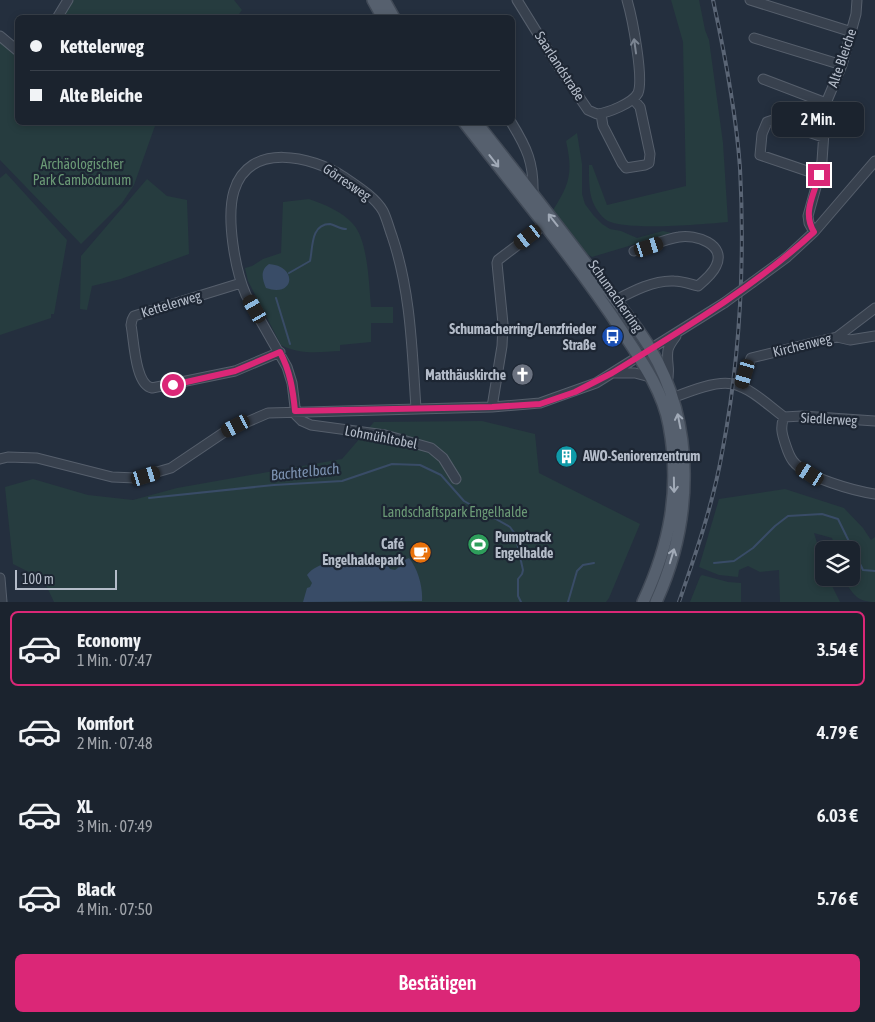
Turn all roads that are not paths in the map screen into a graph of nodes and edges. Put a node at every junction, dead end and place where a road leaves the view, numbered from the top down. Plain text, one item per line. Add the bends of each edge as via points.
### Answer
1 (68, 0) edge
2 (373, 0) edge
3 (384, 0) edge
4 (517, 0) edge
5 (627, 0) edge
6 (750, 0) edge
7 (857, 0) edge
8 (59, 15) edge
9 (381, 15) edge
10 (392, 15) edge
11 (852, 32) junction
12 (0, 36) edge
13 (754, 38) dead end
14 (15, 48) edge
15 (842, 65) junction
16 (763, 78) dead end
17 (635, 96) junction
18 (826, 103) junction
19 (601, 114) junction
20 (466, 125) edge
21 (478, 125) edge
22 (513, 125) edge
23 (823, 137) junction
24 (875, 161) edge
25 (819, 175) junction
26 (533, 194) junction
27 (544, 224) junction
28 (814, 232) junction
29 (634, 251) dead end
30 (241, 283) junction
31 (616, 300) junction
32 (875, 308) edge
33 (677, 333) junction
34 (875, 336) edge
35 (837, 337) junction
36 (651, 350) junction
37 (280, 352) junction
38 (639, 357) junction
39 (612, 373) junction
40 (650, 377) junction
41 (667, 382) junction
42 (741, 387) junction
43 (668, 400) junction
44 (492, 407) junction
45 (416, 408) junction
46 (295, 411) junction
47 (784, 417) junction
48 (875, 421) edge
49 (0, 459) edge
50 (456, 479) dead end
51 (875, 494) edge
52 (0, 578) edge
53 (2, 602) edge
54 (643, 602) edge
55 (656, 602) edge

1 - 8 street
2 - 9 main road
3 - 10 main road
4 - 19 street, Saarlandstraße via 588,110
17 -> 5 street via 639,75
6 - 11 street
7 - 11 street, Alte Bleiche
11 - 15 street, Alte Bleiche
12 - 14 street
13 - 15 street
15 - 18 street, Alte Bleiche
16 - 18 street
17 - 19 street
17 - 19 street via 650,154 645,165 626,168 622,164 603,126
18 - 23 street, Alte Bleiche
20 -> 27 main road, Schumacherring
21 - 26 main road, Schumacherring
22 - 26 street via 526,145 532,166
23 - 25 street, Alte Bleiche
23 - 25 street via 773,120 767,122 762,134 760,155
24 - 28 street
25 - 28 street, Alte Bleiche via 808,216
31 -> 26 main road, Schumacherring
27 - 38 main road, Schumacherring via 607,306
27 - 44 street via 497,263 503,324
28 - 33 street, bridge via 754,282
29 - 31 street via 679,237 700,238 713,246 718,260 698,286 660,282
30 - 37 street, Görresweg
30 - 37 street, Kettelerweg via 134,316 131,325 143,384 152,388 235,371
30 - 45 street, Görresweg via 233,248 232,213 234,191 249,168 268,159 291,157 318,163 358,186 383,211 401,268 410,320
31 - 36 main road, Schumacherring
32 - 35 street, Kirchenweg
33 - 36 street
33 - 41 street via 668,348 670,374
34 - 35 street via 850,340
35 - 42 street, Kirchenweg via 751,358
36 - 38 street
36 - 41 main road, Schumacherring
37 - 46 street, Görresweg via 292,383
38 - 39 street
38 - 40 main road, Schumacherring
39 - 40 street
39 - 44 street via 596,383 548,402
40 - 43 main road, Schumacherring
41 - 43 main road, Schumacherring
42 - 43 street via 718,384
42 - 47 street
43 -> 54 main road, Schumacherring via 675,489 667,542
55 -> 43 main road, Schumacherring via 676,544 685,488 680,429
44 - 45 street
45 - 46 street
46 - 49 street via 268,413 247,421 171,468 136,478 112,476 37,458
46 - 50 street, Lohmühltobel via 302,421 310,425 385,434 431,448 443,458
47 - 48 street, Siedlerweg
47 - 51 street via 780,427 788,451 801,468 856,491
52 - 53 street

